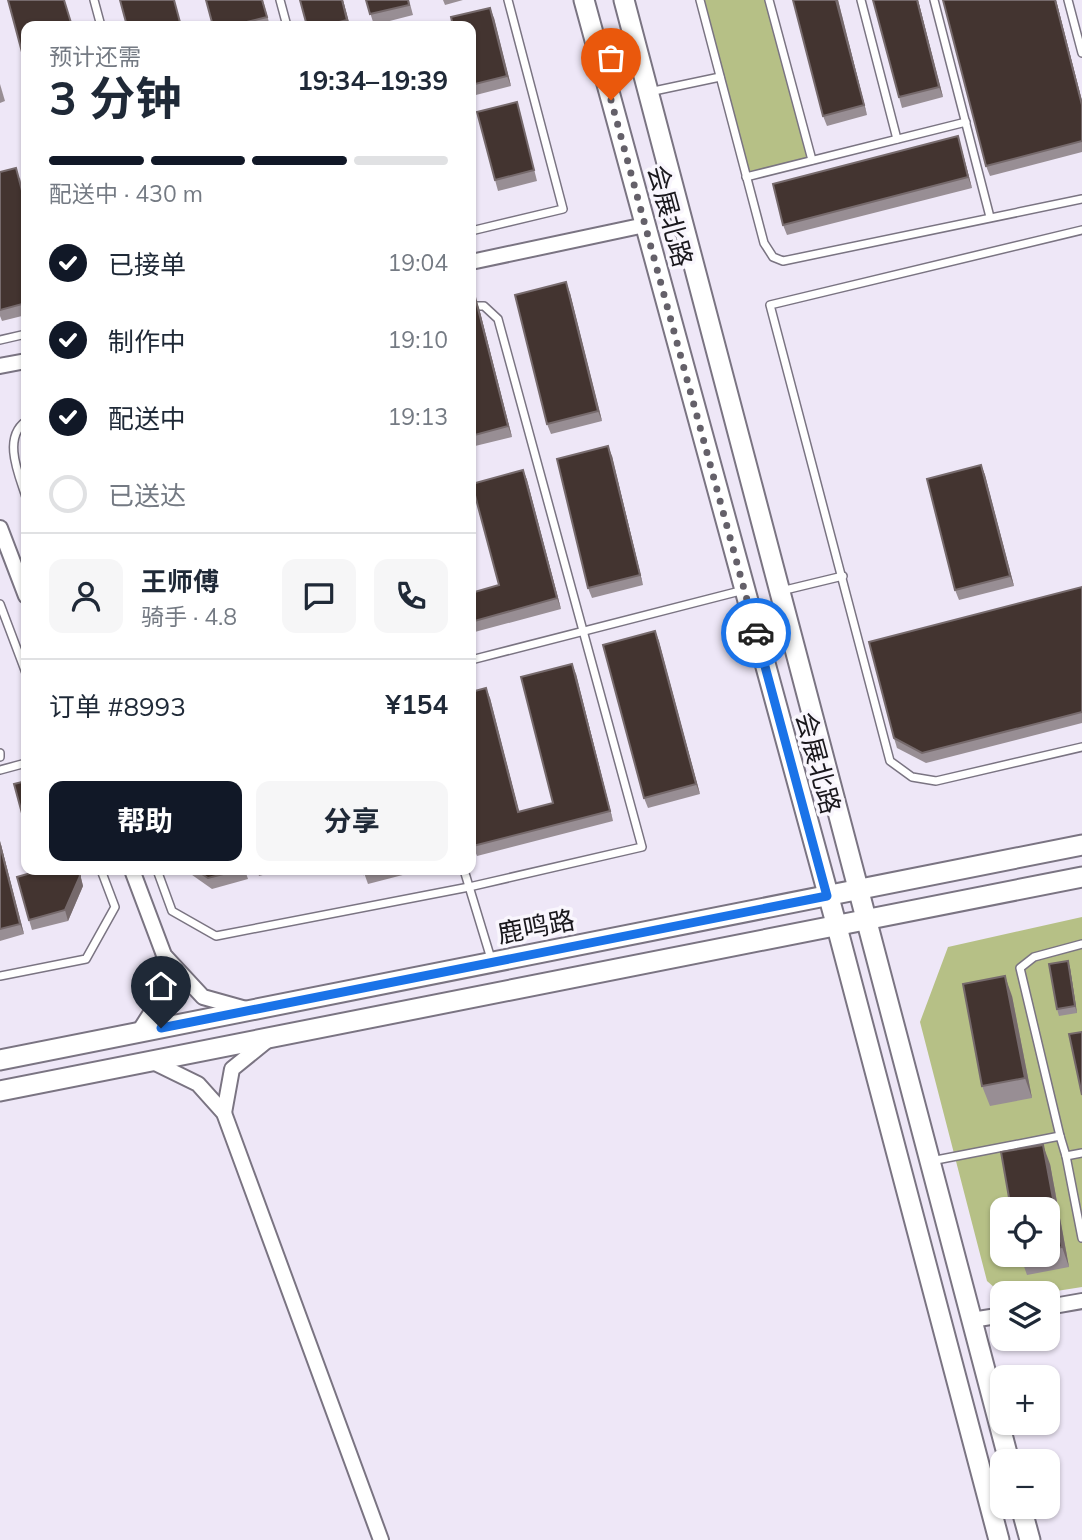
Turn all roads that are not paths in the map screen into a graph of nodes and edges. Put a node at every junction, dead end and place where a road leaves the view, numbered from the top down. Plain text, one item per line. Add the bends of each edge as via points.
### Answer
1 (94, 0) edge
2 (280, 0) edge
3 (508, 0) edge
4 (584, 0) edge
5 (624, 0) edge
6 (699, 0) edge
7 (769, 0) edge
8 (861, 0) edge
9 (934, 0) edge
10 (1068, 0) edge
11 (100, 21) edge
12 (286, 21) edge
13 (1082, 53) edge
14 (720, 77) junction
15 (648, 93) junction
16 (966, 122) junction
17 (897, 139) junction
18 (812, 160) junction
19 (746, 177) junction
20 (1082, 199) edge
21 (990, 217) junction
22 (645, 225) junction
23 (476, 230) edge
24 (1082, 230) edge
25 (476, 261) edge
26 (476, 306) edge
27 (21, 335) edge
28 (0, 340) edge
29 (21, 362) edge
30 (0, 366) edge
31 (21, 425) edge
32 (21, 482) edge
33 (0, 528) edge
34 (842, 576) junction
35 (21, 583) edge
36 (744, 590) junction
37 (780, 591) junction
38 (0, 604) edge
39 (583, 630) junction
40 (476, 659) edge
41 (21, 660) edge
42 (1082, 747) edge
43 (21, 764) edge
44 (0, 770) edge
45 (1082, 845) edge
46 (103, 875) edge
47 (134, 875) edge
48 (160, 875) edge
49 (465, 875) edge
50 (1082, 877) edge
51 (469, 887) junction
52 (860, 890) junction
53 (827, 896) junction
54 (866, 921) junction
55 (837, 927) junction
56 (1082, 944) edge
57 (164, 954) junction
58 (492, 963) junction
59 (0, 976) edge
60 (251, 1010) junction
61 (138, 1033) junction
62 (269, 1039) junction
63 (0, 1060) edge
64 (153, 1062) junction
65 (0, 1091) edge
66 (224, 1113) junction
67 (1060, 1136) junction
68 (1082, 1153) edge
69 (1066, 1156) junction
70 (930, 1161) junction
71 (1082, 1238) edge
72 (1082, 1301) edge
73 (1060, 1305) edge
74 (990, 1317) edge
75 (972, 1320) junction
76 (1006, 1449) edge
77 (1024, 1519) edge
78 (381, 1540) edge
79 (999, 1540) edge
80 (1030, 1540) edge

1 - 11 lane
2 - 12 lane
3 - 23 lane via 563,209
4 - 22 main road, 会展北路
5 - 15 main road, 会展北路
6 - 14 lane
7 - 18 lane
8 - 17 lane
9 - 16 lane
10 - 13 lane
14 - 15 lane
14 - 19 lane
15 - 37 main road, 会展北路
16 - 17 lane
16 - 21 lane
17 - 18 lane
18 - 19 lane
19 - 21 lane via 764,243 773,257 783,261
20 - 21 lane
22 - 25 street
22 - 36 main road, 会展北路
24 - 34 lane via 770,305
26 - 39 lane via 484,306 498,319
27 - 28 lane
29 - 30 street
31 - 32 lane via 13,447
33 - 35 street
34 - 37 lane
34 - 42 lane via 890,761 912,777 936,781
36 - 39 lane
36 - 53 main road, 会展北路
37 - 52 main road, 会展北路
38 - 41 lane
39 - 40 lane
39 - 51 lane via 642,847
43 - 44 lane
45 - 52 main road, 鹿鸣路
46 - 59 lane via 115,907 86,959
47 - 57 street
48 - 51 lane via 172,911 216,936
49 - 51 lane
50 - 54 main road
51 - 58 lane
52 - 53 main road, 鹿鸣路
52 - 54 main road, 会展北路
53 - 55 main road, 会展北路
53 - 58 main road, 鹿鸣路
54 - 55 main road
54 - 70 main road, 会展北路
55 - 62 main road
55 - 79 main road, 会展北路
56 - 67 lane via 1034,957 1020,968
57 - 60 street via 203,998
57 - 61 street via 163,994
58 - 60 main road, 鹿鸣路
60 - 61 main road, 鹿鸣路
61 - 63 main road, 鹿鸣路
62 - 64 main road
62 - 66 street via 232,1069
64 - 65 main road
64 - 66 street via 198,1084
66 - 78 street
67 - 69 lane
67 - 70 lane
68 - 69 lane
69 - 71 lane
70 - 75 main road, 会展北路
72 - 73 street
74 - 75 street
75 - 76 main road, 会展北路
77 - 80 main road

